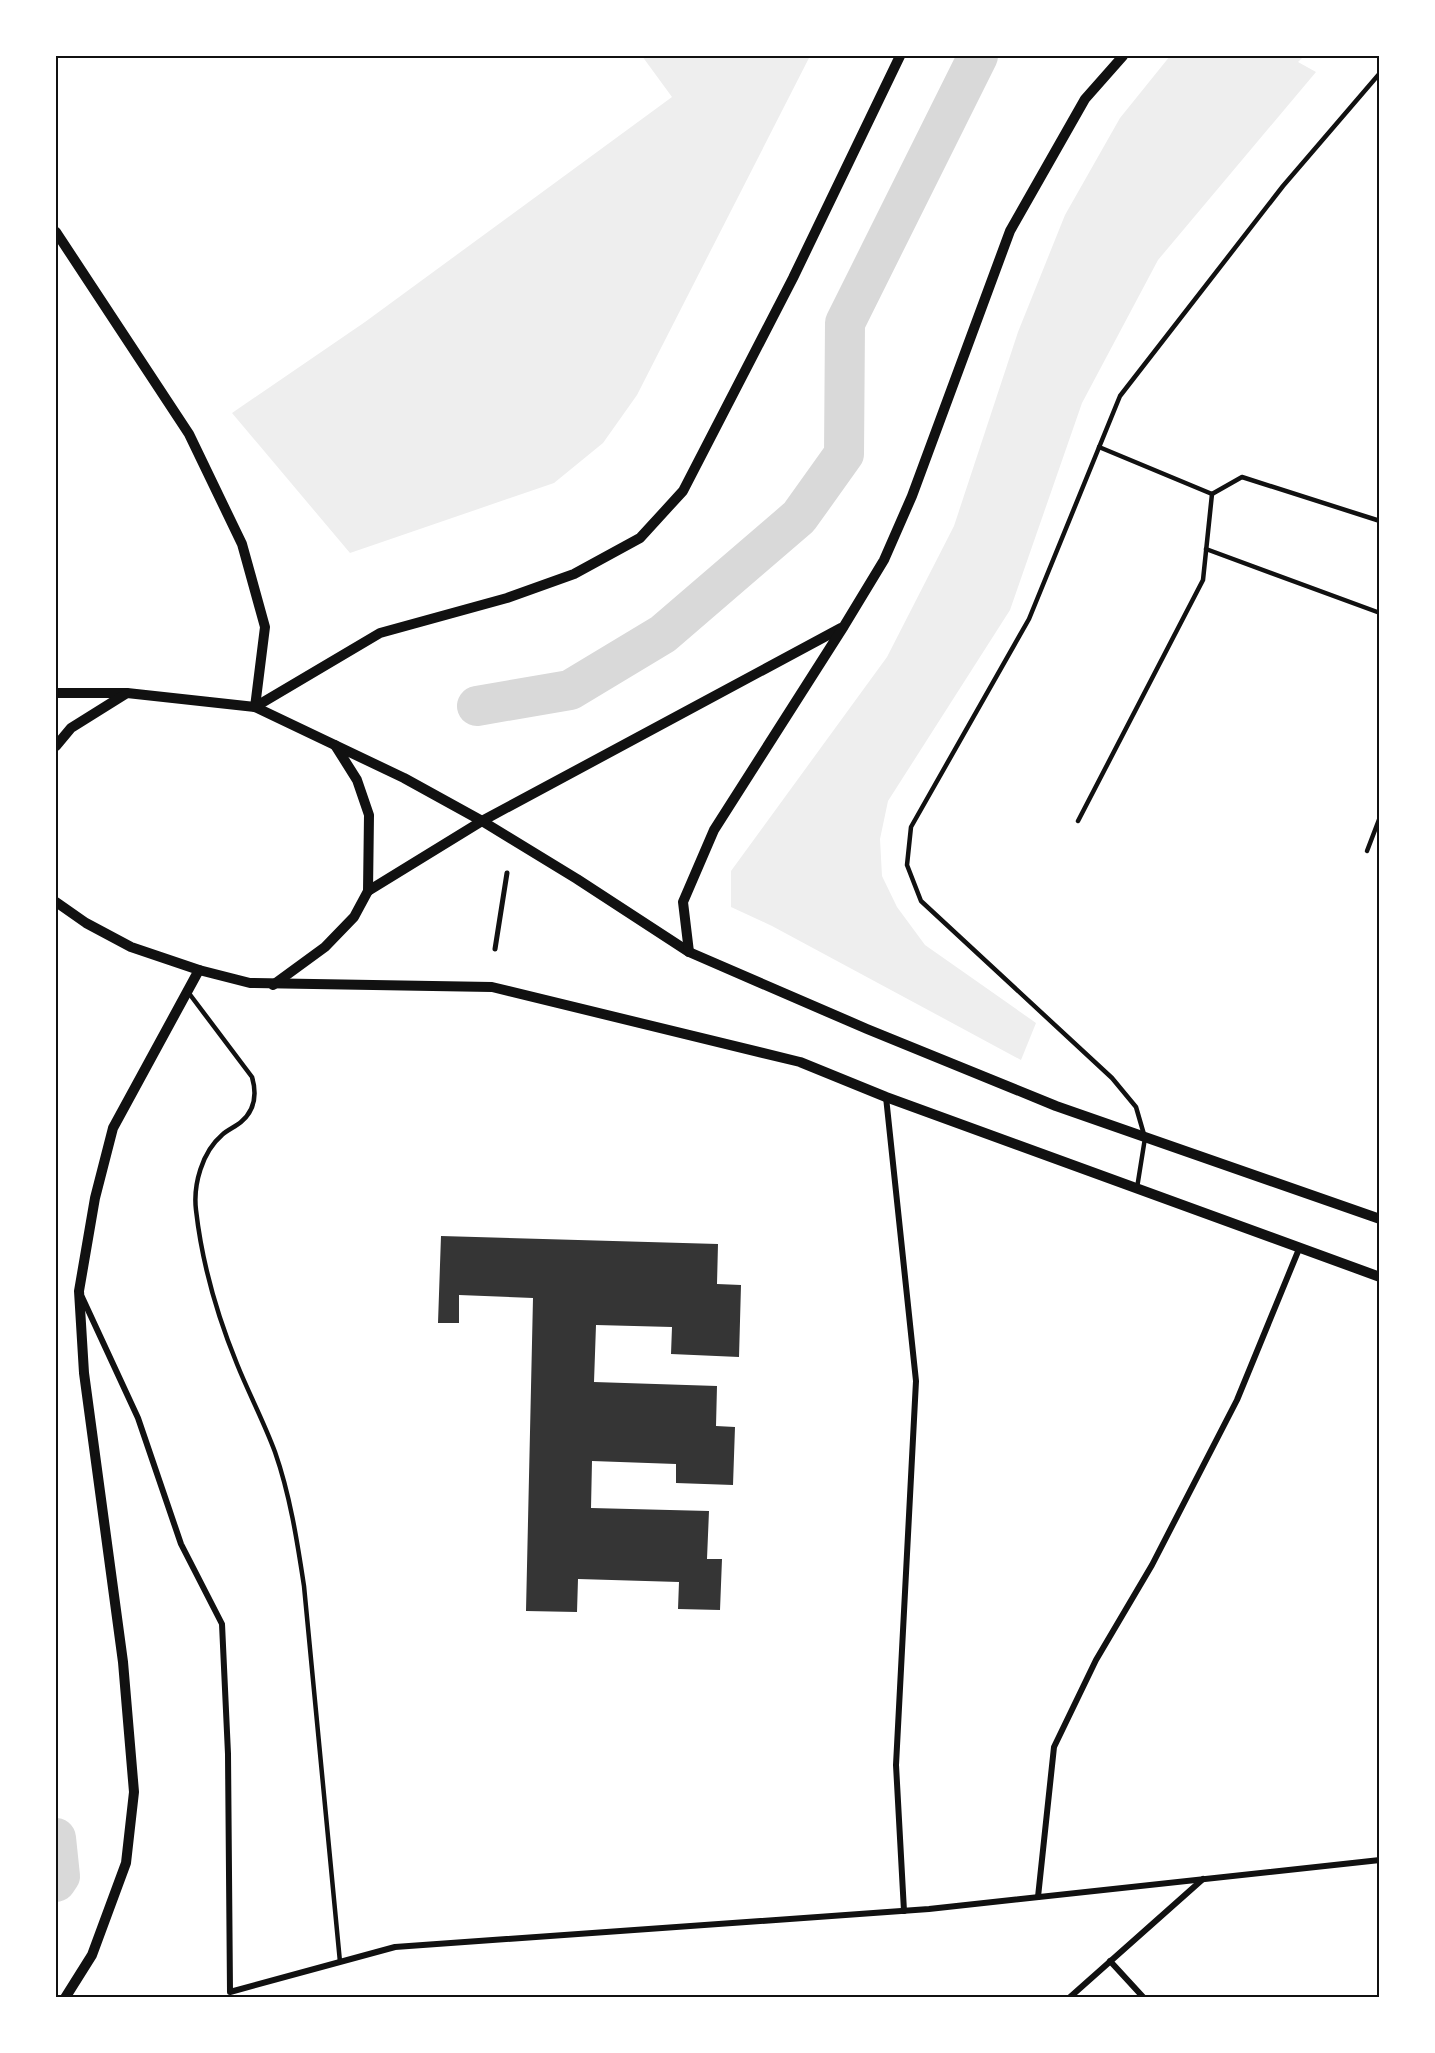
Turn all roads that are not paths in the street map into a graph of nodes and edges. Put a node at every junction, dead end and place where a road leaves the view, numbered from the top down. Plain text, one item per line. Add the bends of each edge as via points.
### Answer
1 (900, 56) edge
2 (1123, 56) edge
3 (1380, 73) edge
4 (56, 232) edge
5 (1099, 447) junction
6 (1212, 494) junction
7 (1380, 520) edge
8 (1206, 549) junction
9 (1380, 613) edge
10 (844, 626) junction
11 (56, 693) edge
12 (127, 693) junction
13 (255, 707) junction
14 (335, 745) junction
15 (56, 746) edge
16 (1380, 818) edge
17 (482, 821) junction
18 (1078, 821) dead end
19 (1367, 851) dead end
20 (507, 873) dead end
21 (368, 891) junction
22 (56, 902) edge
23 (495, 949) dead end
24 (689, 952) junction
25 (199, 970) junction
26 (273, 985) junction
27 (188, 991) junction
28 (886, 1097) junction
29 (1145, 1138) junction
30 (1137, 1188) junction
31 (1380, 1219) edge
32 (1299, 1249) junction
33 (1380, 1277) edge
34 (79, 1291) junction
35 (1380, 1860) edge
36 (1204, 1878) junction
37 (1038, 1897) junction
38 (904, 1911) junction
39 (1110, 1961) junction
40 (340, 1962) junction
41 (229, 1995) edge
42 (65, 1998) edge
43 (1069, 1998) edge
44 (1144, 1998) edge

1 - 13 street via 793,278 683,491 640,538 563,578 507,598 380,633
2 - 10 street via 1085,99 1010,231 912,496 884,560
3 - 5 lane via 1283,186 1120,396
4 - 13 street via 189,434 242,544 265,627
5 - 6 lane
5 - 29 lane via 1029,619 911,827 907,865 921,901 1112,1078 1136,1107
6 - 7 lane via 1242,477
6 - 8 lane
8 - 9 lane
8 - 18 lane via 1203,580
10 - 17 street
10 - 24 street via 714,830 683,902
11 - 12 street
12 - 13 street
12 - 15 street via 71,728
13 - 14 street
14 - 17 street
14 - 21 street via 357,780 369,815
16 - 19 lane
17 - 21 street
17 - 24 street
20 - 23 street
21 - 26 street via 354,917 325,947
22 - 25 street via 131,947
24 - 29 street via 867,1029
25 - 26 street
25 - 27 street
26 - 28 street via 492,987 800,1062
27 - 34 street via 113,1128 94,1198
27 - 40 lane via 252,1077 255,1088 247,1116 221,1135 208,1153 199,1173 196,1209 224,1330 275,1453 296,1534
28 - 30 street
28 - 38 street via 916,1382 896,1765
29 - 30 lane
29 - 31 street
30 - 32 street
32 - 33 street
32 - 37 street via 1237,1400 1152,1565 1096,1660 1054,1747
34 - 41 street via 138,1418 181,1544 222,1624 228,1754
34 - 42 street via 84,1373 123,1662 134,1792 126,1863 92,1955
35 - 36 street
36 - 37 street
36 - 39 street
37 - 38 street
38 - 40 street via 395,1947
39 - 43 street
39 - 44 street
40 - 41 street

